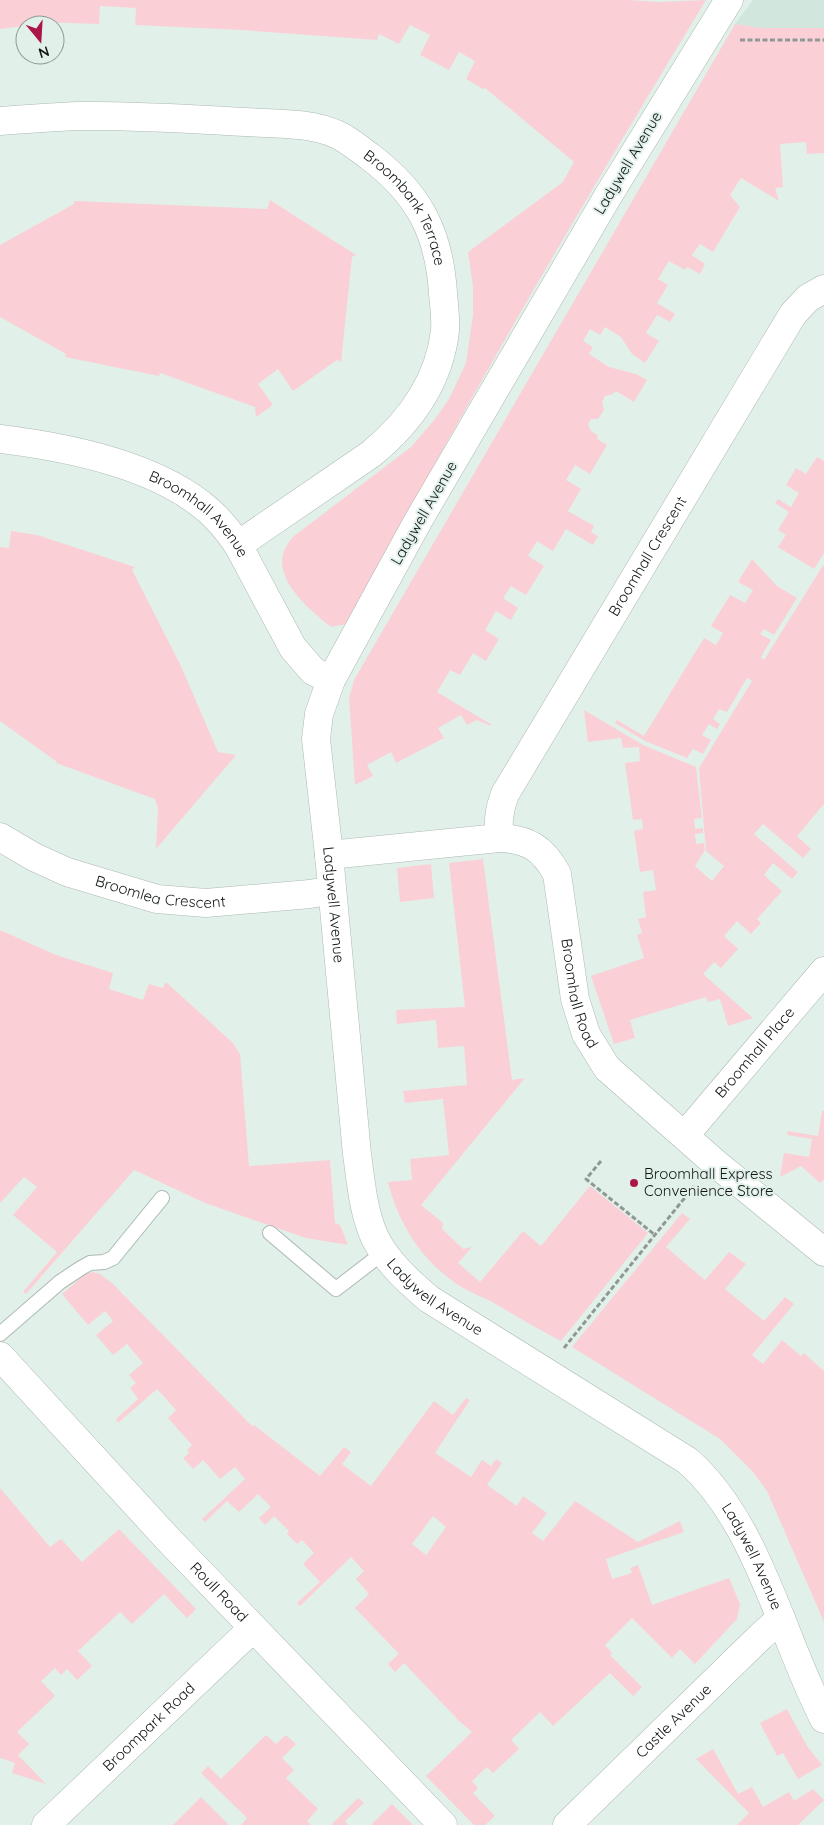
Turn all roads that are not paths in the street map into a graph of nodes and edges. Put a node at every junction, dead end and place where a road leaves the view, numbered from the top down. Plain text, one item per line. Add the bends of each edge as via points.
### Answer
1 (717, 19) edge
2 (0, 121) edge
3 (824, 289) edge
4 (0, 439) edge
5 (238, 545) junction
6 (331, 680) junction
7 (0, 837) edge
8 (499, 838) junction
9 (329, 855) junction
10 (332, 890) junction
11 (824, 971) edge
12 (685, 1134) junction
13 (162, 1198) dead end
14 (270, 1233) dead end
15 (384, 1252) junction
16 (824, 1252) edge
17 (0, 1334) edge
18 (0, 1356) edge
19 (781, 1618) junction
20 (252, 1628) junction
21 (824, 1719) edge
22 (46, 1825) edge
23 (443, 1825) edge
24 (567, 1825) edge

1 - 6 street, Ladywell Avenue via 521,343
2 - 5 street, Broombank Terrace via 79,116 163,117 308,126 338,135 365,153 391,173 419,206 441,271 445,330 436,369 422,397 410,416 371,454
3 - 8 street, Broomhall Crescent via 808,298 793,314 510,786 499,808
4 - 5 street, Broomhall Avenue via 52,447 118,463 166,482 206,508
5 - 6 street, Broomhall Avenue via 293,648 313,671
6 - 9 street, Ladywell Avenue via 319,714 316,739
7 - 10 street, Broomlea Crescent via 67,872 157,899 206,903
8 - 9 street, Broomhall Road
8 - 12 street, Broomhall Road via 531,844 543,853 556,874 575,999 586,1034 596,1052 608,1068
9 - 10 street, Ladywell Avenue
10 - 15 street, Ladywell Avenue via 364,1200 372,1230
11 - 12 street, Broomhall Place
12 - 16 street, Broomhall Road via 714,1162
13 - 17 lane via 113,1258 90,1263 60,1282
14 - 15 lane via 336,1289
15 - 19 street, Ladywell Avenue via 403,1276 429,1299 688,1461 727,1505
18 - 20 street, Roull Road
19 - 21 street, Ladywell Avenue
19 - 24 street, Castle Avenue
20 - 22 street, Broompark Road
20 - 23 street, Roull Road

